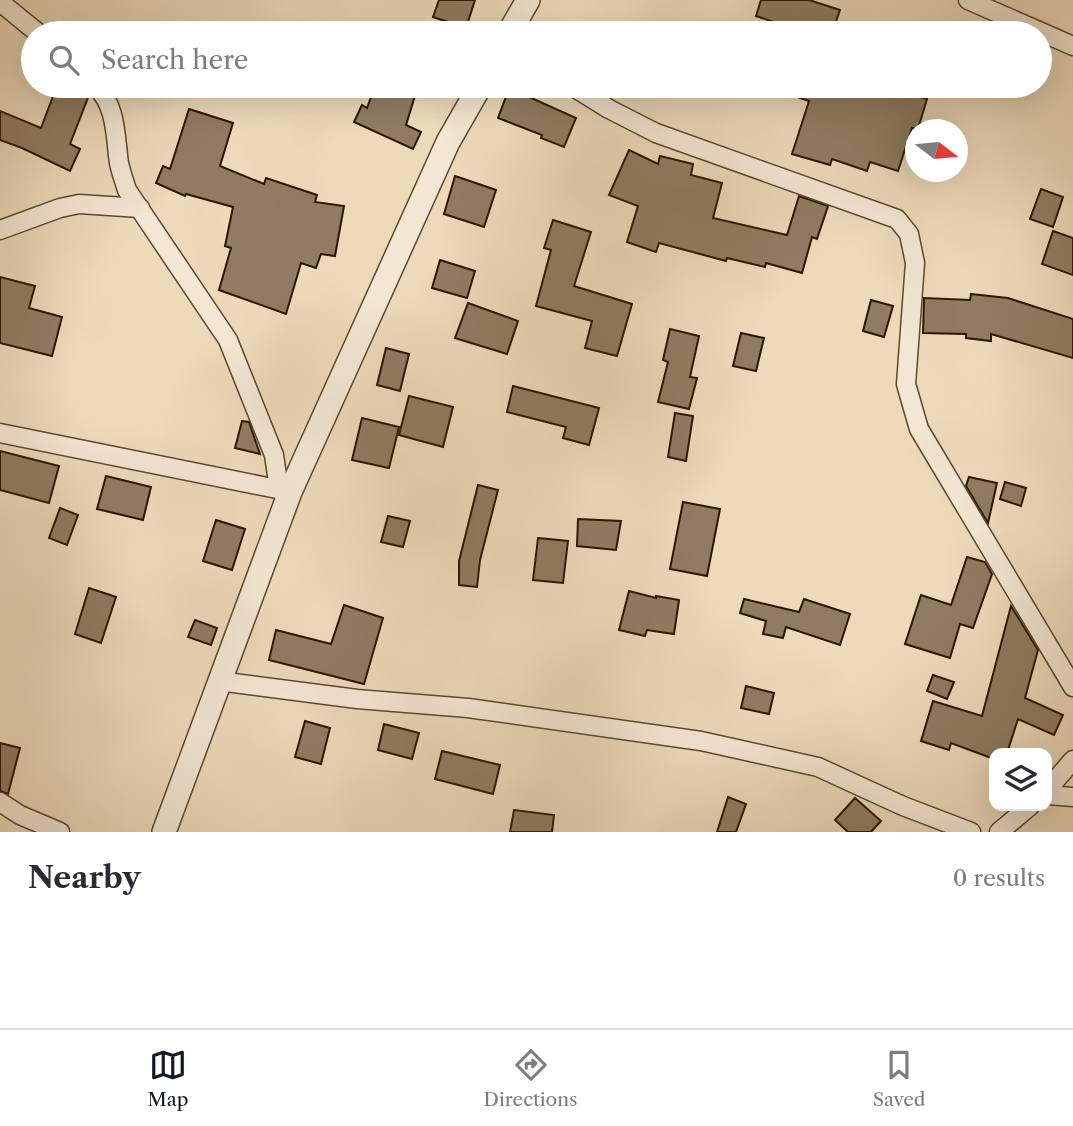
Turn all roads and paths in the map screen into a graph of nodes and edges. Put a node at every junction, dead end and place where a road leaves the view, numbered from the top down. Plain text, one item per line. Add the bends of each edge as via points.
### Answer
1 (528, 0) edge
2 (968, 0) edge
3 (0, 2) edge
4 (23, 21) edge
5 (516, 21) edge
6 (1016, 21) edge
7 (1052, 37) edge
8 (1073, 46) edge
9 (106, 98) edge
10 (473, 98) edge
11 (591, 98) edge
12 (140, 208) junction
13 (0, 230) edge
14 (0, 433) edge
15 (284, 490) junction
16 (218, 681) junction
17 (1073, 687) edge
18 (1073, 760) edge
19 (1052, 787) edge
20 (1052, 794) edge
21 (1073, 797) edge
22 (0, 802) edge
23 (1024, 811) edge
24 (60, 832) edge
25 (163, 832) edge
26 (971, 832) edge
27 (999, 832) edge

1 - 5 street
2 - 6 street
3 - 4 street
7 - 8 street
9 - 12 street via 116,122 119,165 127,190
10 - 15 street
11 - 17 street via 656,133 897,219 909,234 915,263 906,384 919,429
12 - 13 street via 79,204
12 - 15 street via 228,340
14 - 15 street
15 - 16 street
16 - 25 street
16 - 26 street via 468,708 701,741 818,767
18 - 19 street
20 - 21 street
22 - 24 street
23 - 27 street

